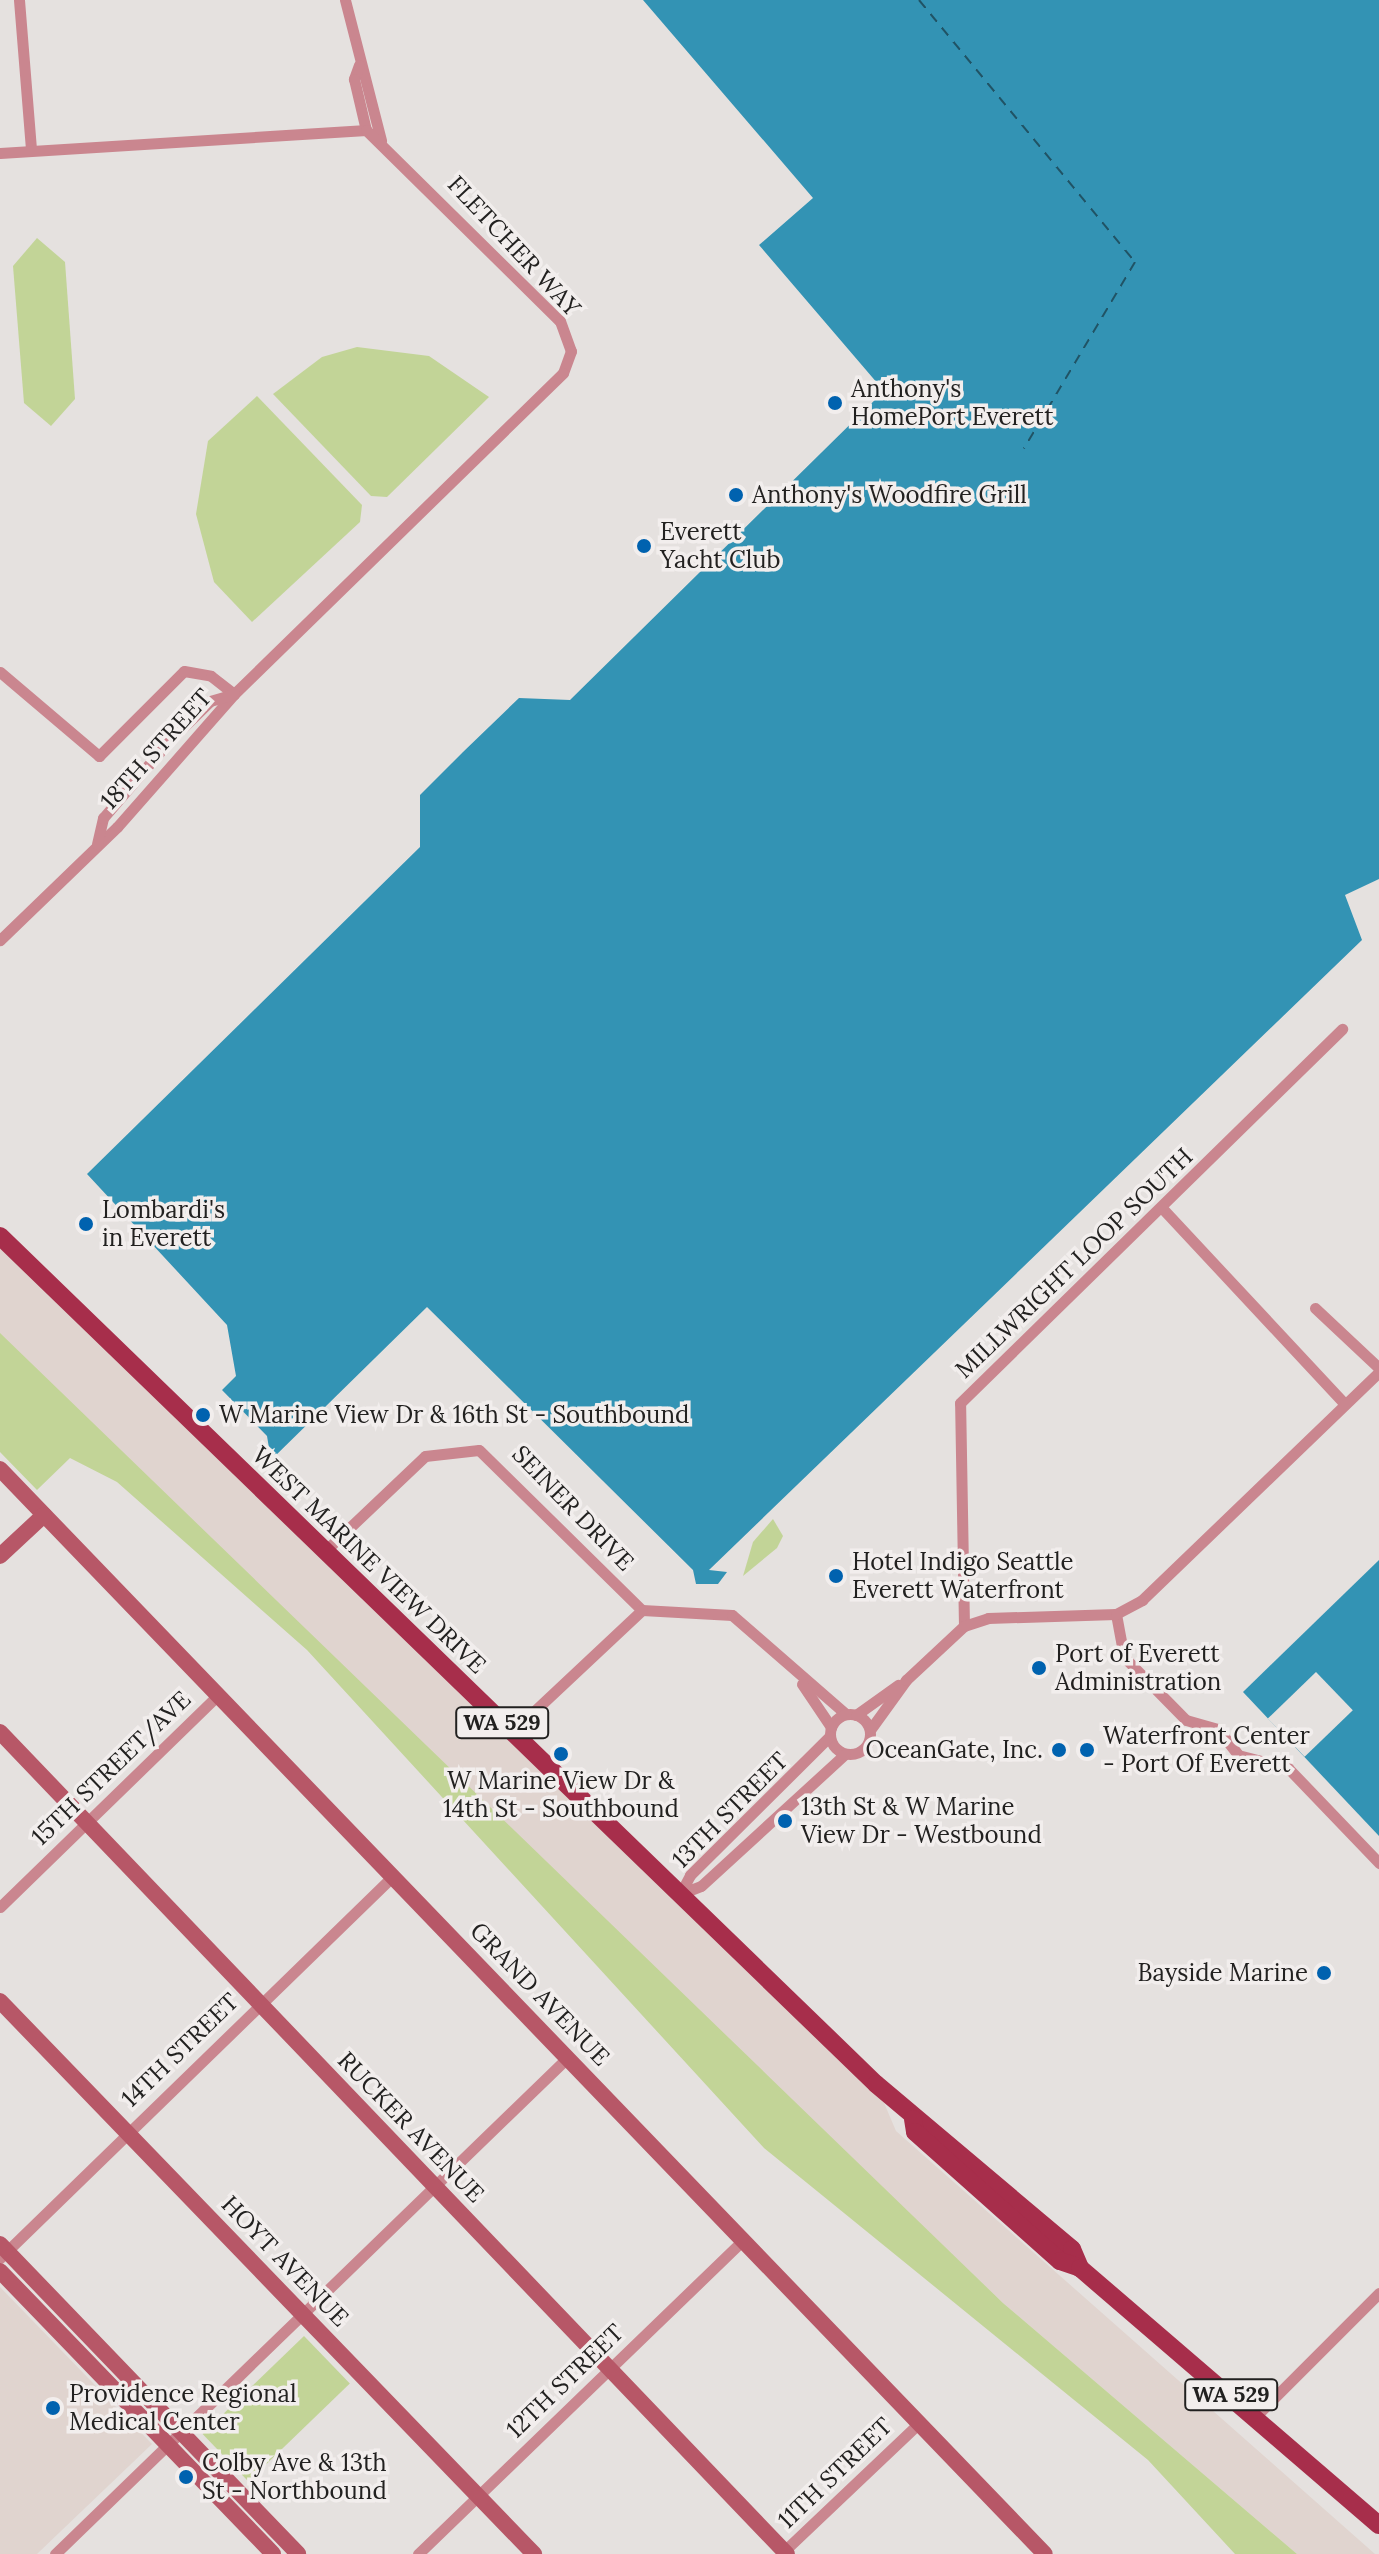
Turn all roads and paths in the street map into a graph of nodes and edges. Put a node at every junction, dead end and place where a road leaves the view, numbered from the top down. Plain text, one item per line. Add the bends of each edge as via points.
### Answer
1 (19, 0) edge
2 (345, 0) edge
3 (359, 65) junction
4 (366, 130) junction
5 (381, 140) junction
6 (31, 150) junction
7 (0, 153) edge
8 (0, 672) edge
9 (234, 694) junction
10 (97, 844) junction
11 (0, 940) edge
12 (1342, 1029) dead end
13 (1162, 1208) junction
14 (0, 1236) edge
15 (1315, 1308) dead end
16 (1379, 1370) edge
17 (1344, 1403) junction
18 (0, 1469) edge
19 (44, 1515) junction
20 (325, 1551) junction
21 (0, 1556) edge
22 (642, 1610) junction
23 (1116, 1614) junction
24 (964, 1626) junction
25 (798, 1676) junction
26 (906, 1680) junction
27 (219, 1694) junction
28 (851, 1714) junction
29 (870, 1730) junction
30 (0, 1732) edge
31 (512, 1732) junction
32 (830, 1732) junction
33 (845, 1754) junction
34 (87, 1822) junction
35 (1379, 1863) edge
36 (393, 1876) junction
37 (680, 1894) junction
38 (0, 1907) edge
39 (0, 2001) edge
40 (260, 2003) junction
41 (568, 2057) junction
42 (127, 2132) junction
43 (434, 2187) junction
44 (742, 2241) junction
45 (2, 2251) edge
46 (0, 2271) edge
47 (1379, 2293) edge
48 (303, 2314) junction
49 (609, 2369) junction
50 (1256, 2416) junction
51 (919, 2423) junction
52 (182, 2433) junction
53 (169, 2446) junction
54 (478, 2496) junction
55 (1379, 2525) edge
56 (784, 2553) edge
57 (55, 2554) edge
58 (273, 2554) edge
59 (298, 2554) edge
60 (418, 2554) edge
61 (534, 2554) edge
62 (1045, 2554) edge

1 - 6 street
2 - 3 street
3 - 4 street via 354,79
3 - 5 street
4 - 5 street, FLETCHER WAY
4 - 6 street
5 - 9 street, FLETCHER WAY via 560,321 568,335 568,364
6 - 7 street
8 - 9 street via 99,756 184,671 204,672
9 - 10 street, 18TH STREET
9 - 10 street, 18TH STREET via 210,701 169,741 103,818
10 - 11 street, 18TH STREET
12 - 13 street, MILLWRIGHT LOOP SOUTH
13 - 17 street
13 - 24 street, MILLWRIGHT LOOP SOUTH via 960,1403
14 - 20 main road, WEST MARINE VIEW DRIVE / WA 529
15 - 16 street
16 - 17 street
17 - 23 street via 1142,1600
18 - 19 street, GRAND AVENUE
19 - 21 street
19 - 27 street, GRAND AVENUE
20 - 22 street, SEINER DRIVE via 425,1456 479,1450
20 - 31 main road, WEST MARINE VIEW DRIVE / WA 529
22 - 25 street via 732,1615
22 - 31 street
23 - 24 street via 988,1618
23 - 35 street via 1124,1657 1186,1720 1218,1729 1238,1755 1288,1768
24 - 26 street
25 - 28 street
25 - 32 street
26 - 28 street
26 - 29 street
27 - 34 street, 15TH STREET/AVE
27 - 36 street, GRAND AVENUE
28 - 29 street
28 - 32 street, 13TH STREET
29 - 33 street, 13TH STREET via 863,1749
30 - 34 street, RUCKER AVENUE
31 - 37 main road, WEST MARINE VIEW DRIVE / WA 529
32 - 33 street
32 - 37 street, 13TH STREET via 690,1875
33 - 37 street, 13TH STREET via 701,1886
34 - 38 street, 15TH STREET/AVE
34 - 40 street, RUCKER AVENUE
36 - 40 street, 14TH STREET
36 - 41 street, GRAND AVENUE
37 - 50 main road, WEST MARINE VIEW DRIVE / WA 529 via 913,2119 926,2121 1072,2249 1080,2268
39 - 42 street, HOYT AVENUE
40 - 42 street, 14TH STREET
40 - 43 street, RUCKER AVENUE
41 - 43 street
41 - 44 street, GRAND AVENUE
42 - 45 street, 14TH STREET
42 - 48 street, HOYT AVENUE
43 - 48 street
43 - 49 street, RUCKER AVENUE
44 - 49 street, 12TH STREET
44 - 51 street, GRAND AVENUE
45 - 52 street
46 - 53 street
47 - 50 street
48 - 52 street
48 - 54 street, HOYT AVENUE
49 - 54 street, 12TH STREET
49 - 56 street, RUCKER AVENUE
50 - 55 main road, WEST MARINE VIEW DRIVE / WA 529
51 - 56 street, 11TH STREET
51 - 62 street, GRAND AVENUE
52 - 53 street
52 - 59 street
53 - 57 street
53 - 58 street
54 - 60 street, 12TH STREET
54 - 61 street, HOYT AVENUE

